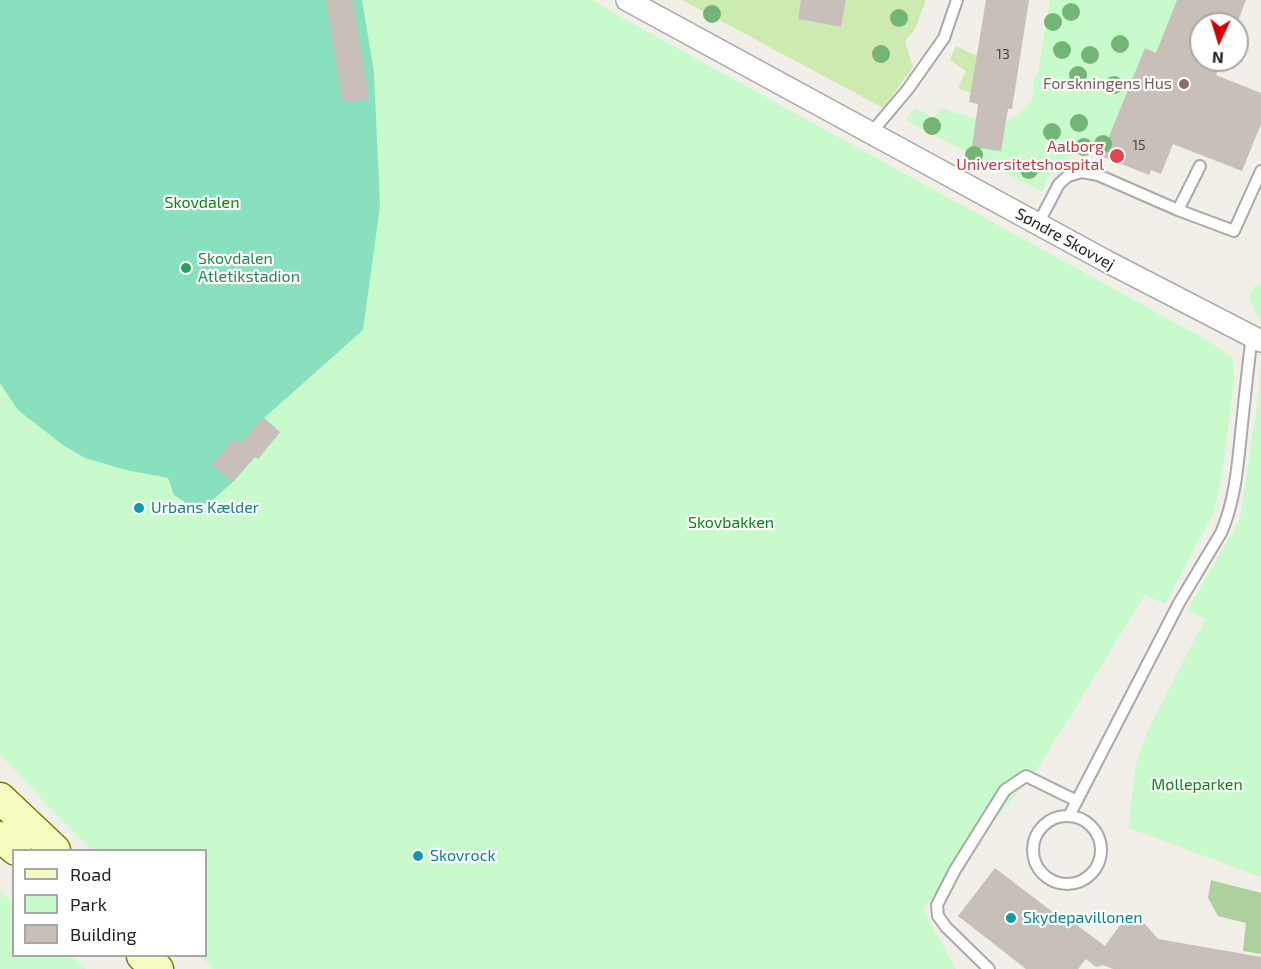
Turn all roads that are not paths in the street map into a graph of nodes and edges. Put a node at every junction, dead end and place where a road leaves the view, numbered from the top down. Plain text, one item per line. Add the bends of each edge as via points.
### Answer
1 (627, 0) edge
2 (957, 0) edge
3 (870, 133) junction
4 (1200, 166) dead end
5 (1261, 171) edge
6 (1178, 210) junction
7 (1038, 224) junction
8 (1256, 339) edge
9 (0, 798) edge
10 (1077, 801) junction
11 (1069, 816) junction
12 (0, 837) edge
13 (15, 849) edge
14 (54, 849) edge
15 (143, 957) edge
16 (154, 957) edge
17 (158, 969) edge
18 (165, 969) edge
19 (989, 969) edge

1 - 3 street, Søndre Skovvej
2 - 3 lane via 944,38
3 - 7 street, Søndre Skovvej
4 - 6 lane
5 - 6 lane via 1234,231
6 - 7 lane via 1098,175 1082,172 1059,184
7 - 8 street, Søndre Skovvej
8 - 10 lane via 1227,522 1179,603
9 - 14 street
10 - 11 lane
10 - 19 lane via 1026,776 1005,789 955,870 937,905 938,916
11 - 11 lane via 1091,825 1102,849 1100,861 1088,878 1062,884 1046,877 1037,867 1033,845 1045,824
12 - 13 street
15 - 17 street
16 - 18 street

